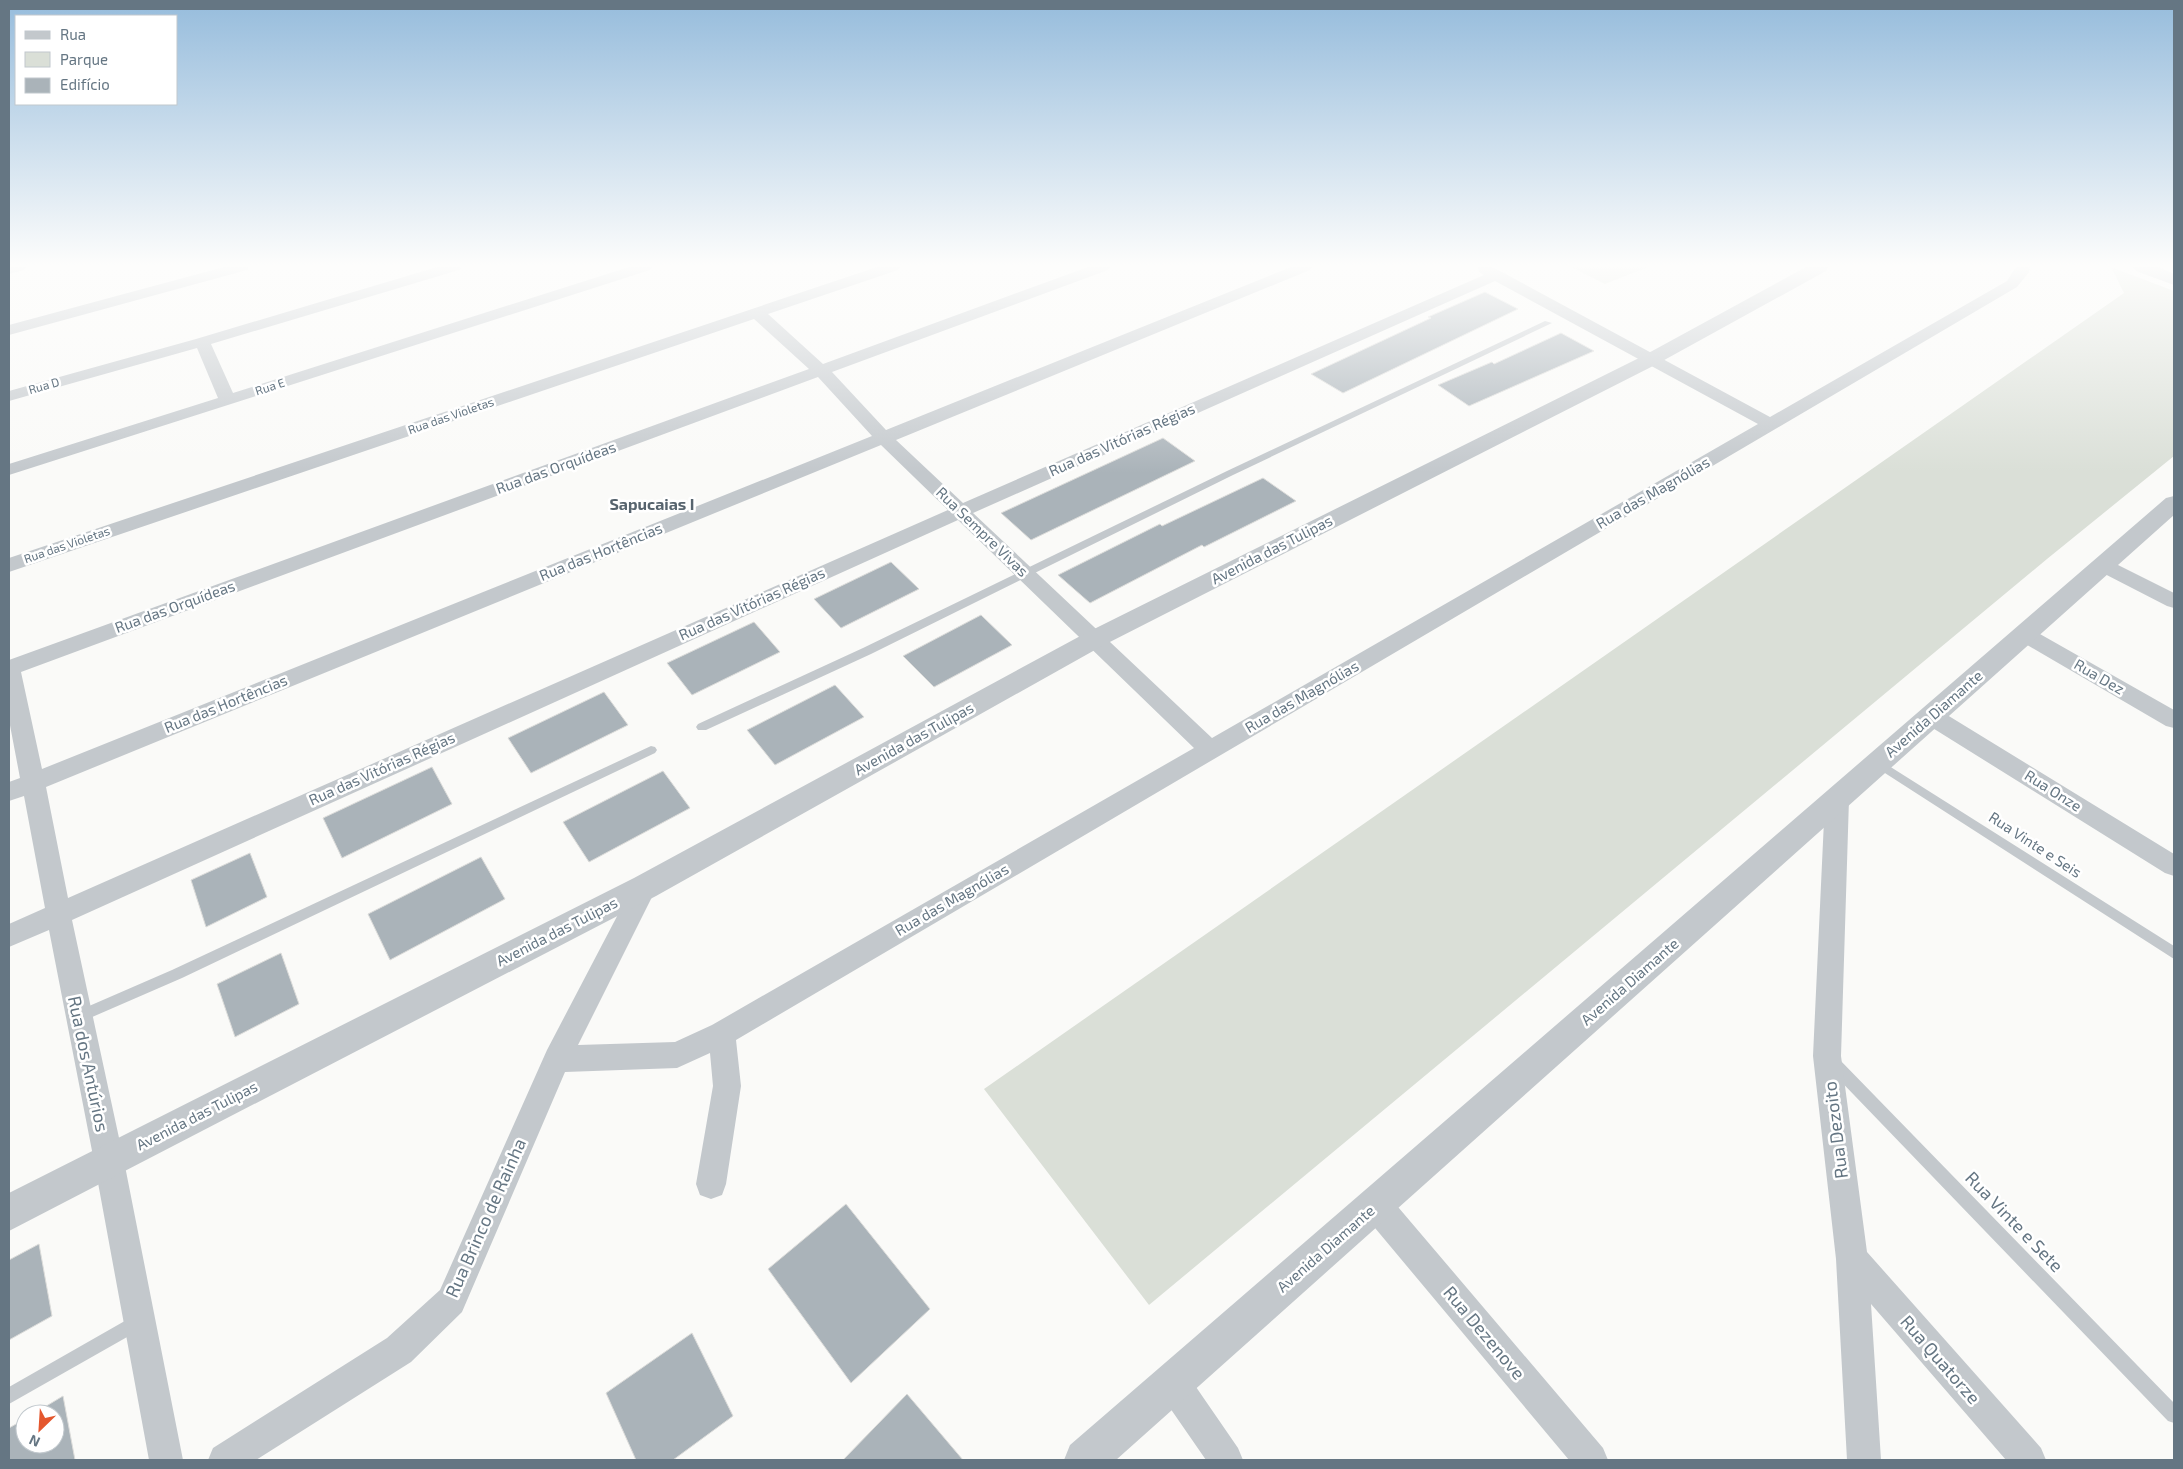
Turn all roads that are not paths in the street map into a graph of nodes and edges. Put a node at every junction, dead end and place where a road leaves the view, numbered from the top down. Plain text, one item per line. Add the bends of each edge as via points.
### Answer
1 (224, 336) edge
2 (432, 336) edge
3 (686, 336) edge
4 (782, 336) edge
5 (917, 336) edge
6 (1136, 336) edge
7 (1342, 336) edge
8 (1521, 336) edge
9 (1605, 336) edge
10 (1695, 336) edge
11 (1923, 336) edge
12 (202, 342) junction
13 (1650, 360) junction
14 (821, 371) junction
15 (9, 396) edge
16 (228, 400) junction
17 (1771, 424) junction
18 (884, 438) junction
19 (9, 470) edge
20 (2174, 503) edge
21 (961, 511) junction
22 (2104, 564) junction
23 (9, 565) edge
24 (1025, 573) junction
25 (2174, 601) edge
26 (2024, 634) junction
27 (1093, 640) junction
28 (9, 668) edge
29 (1932, 716) junction
30 (2174, 720) edge
31 (702, 727) dead end
32 (651, 750) dead end
33 (1210, 750) junction
34 (1878, 763) junction
35 (33, 782) junction
36 (9, 792) edge
37 (1837, 799) junction
38 (2174, 866) edge
39 (645, 887) junction
40 (58, 914) junction
41 (9, 936) edge
42 (2174, 953) edge
43 (78, 1017) junction
44 (722, 1034) junction
45 (1827, 1056) junction
46 (557, 1059) junction
47 (109, 1161) junction
48 (711, 1184) dead end
49 (1376, 1205) junction
50 (9, 1213) edge
51 (1852, 1259) junction
52 (139, 1322) junction
53 (1173, 1383) junction
54 (9, 1396) edge
55 (2174, 1415) edge
56 (166, 1460) edge
57 (225, 1460) edge
58 (1085, 1460) edge
59 (1226, 1460) edge
60 (1591, 1460) edge
61 (1864, 1460) edge
62 (2028, 1460) edge

1 - 12 street, Rua D
2 - 16 street, Rua E
3 - 23 street, Rua das Violetas
4 - 14 street, Rua Sempre Vivas
5 - 14 street, Rua das Orquídeas
6 - 18 street, Rua das Hortências
7 - 21 street, Rua das Vitórias Régias
8 - 24 lane
9 - 13 street
10 - 13 street, Avenida das Tulipas
11 - 17 street, Rua das Magnólias
12 - 15 street, Rua D
12 - 16 street
13 - 17 street
13 - 27 street, Avenida das Tulipas
14 - 18 street, Rua Sempre Vivas
14 - 28 street, Rua das Orquídeas
16 - 19 street, Rua E
17 - 33 street, Rua das Magnólias
18 - 21 street, Rua Sempre Vivas
18 - 35 street, Rua das Hortências
20 - 22 street, Avenida Diamante
21 - 24 street, Rua Sempre Vivas
21 - 40 street, Rua das Vitórias Régias
22 - 25 street
22 - 26 street, Avenida Diamante
24 - 27 street, Rua Sempre Vivas
24 - 31 lane via 859,655
26 - 29 street, Avenida Diamante
26 - 30 street, Rua Dez
27 - 33 street, Rua Sempre Vivas
27 - 39 street, Avenida das Tulipas
28 - 35 street, Rua dos Antúrios
29 - 34 street, Avenida Diamante
29 - 38 street, Rua Onze
32 - 43 lane via 177,974
33 - 44 street, Rua das Magnólias
34 - 37 street, Avenida Diamante
34 - 42 lane, Rua Vinte e Seis
35 - 36 street, Rua das Hortências
35 - 40 street, Rua dos Antúrios
37 - 45 street, Rua Dezoito
37 - 49 street, Avenida Diamante
39 - 46 street, Rua Brinco de Rainha
39 - 47 street, Avenida das Tulipas
40 - 41 street, Rua das Vitórias Régias
40 - 43 street, Rua dos Antúrios
43 - 47 street, Rua dos Antúrios
44 - 46 street, Rua das Magnólias via 677,1055
44 - 48 street via 727,1086
45 - 51 street, Rua Dezoito
45 - 55 lane, Rua Vinte e Sete
46 - 57 street, Rua Brinco de Rainha via 452,1301 400,1350
47 - 50 street, Avenida das Tulipas
47 - 52 street, Rua dos Antúrios
49 - 53 street, Avenida Diamante
49 - 60 street, Rua Dezenove
51 - 61 street, Rua Dezoito
51 - 62 street, Rua Quatorze
52 - 54 lane
52 - 56 street, Rua dos Antúrios
53 - 58 street, Avenida Diamante
53 - 59 street

